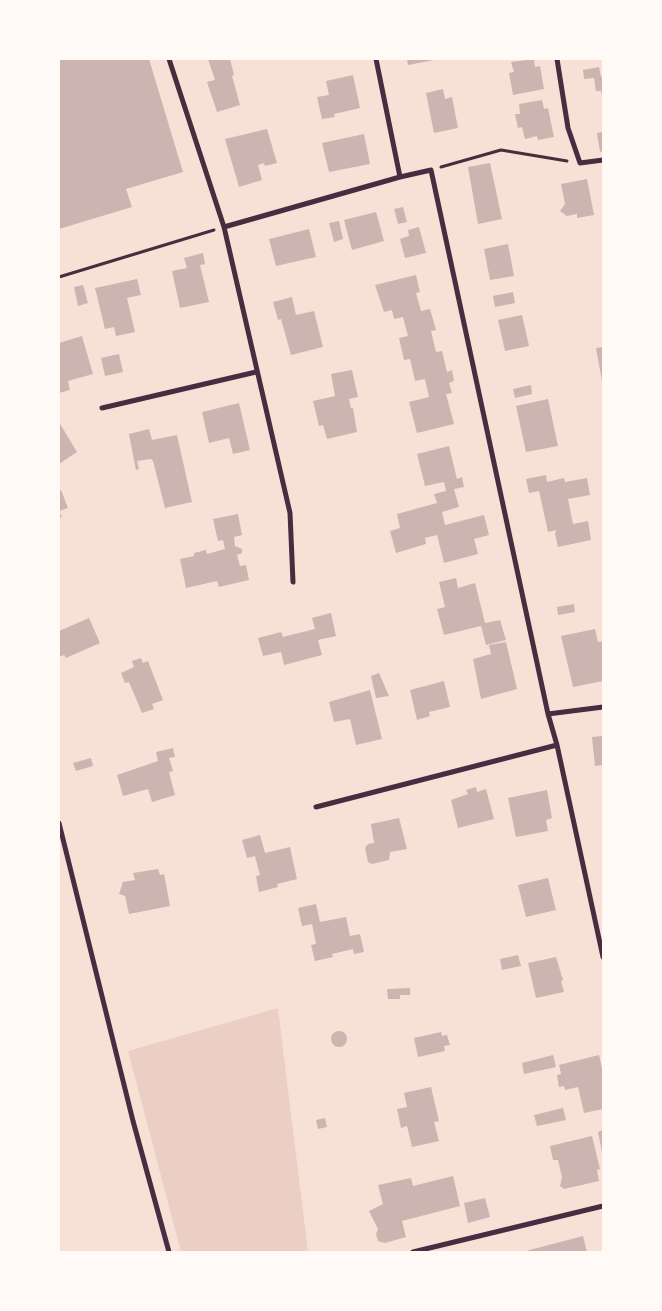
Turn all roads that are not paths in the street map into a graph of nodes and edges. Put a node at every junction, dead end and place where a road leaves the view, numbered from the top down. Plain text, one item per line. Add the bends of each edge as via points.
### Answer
1 (169, 59) edge
2 (376, 59) edge
3 (557, 59) edge
4 (603, 160) edge
5 (400, 177) junction
6 (224, 227) junction
7 (256, 372) junction
8 (102, 408) dead end
9 (293, 582) dead end
10 (603, 707) edge
11 (548, 714) junction
12 (557, 745) junction
13 (316, 807) dead end
14 (59, 823) edge
15 (603, 956) edge
16 (603, 1206) edge
17 (170, 1252) edge
18 (413, 1252) edge

1 - 6 street
2 - 5 street
3 - 4 street via 568,128 580,163
5 - 6 street
5 - 11 street via 431,170
6 - 7 street
7 - 8 street
7 - 9 street via 290,513
10 - 11 street
11 - 12 street
12 - 13 street
12 - 15 street
14 - 17 street via 133,1120
16 - 18 street

